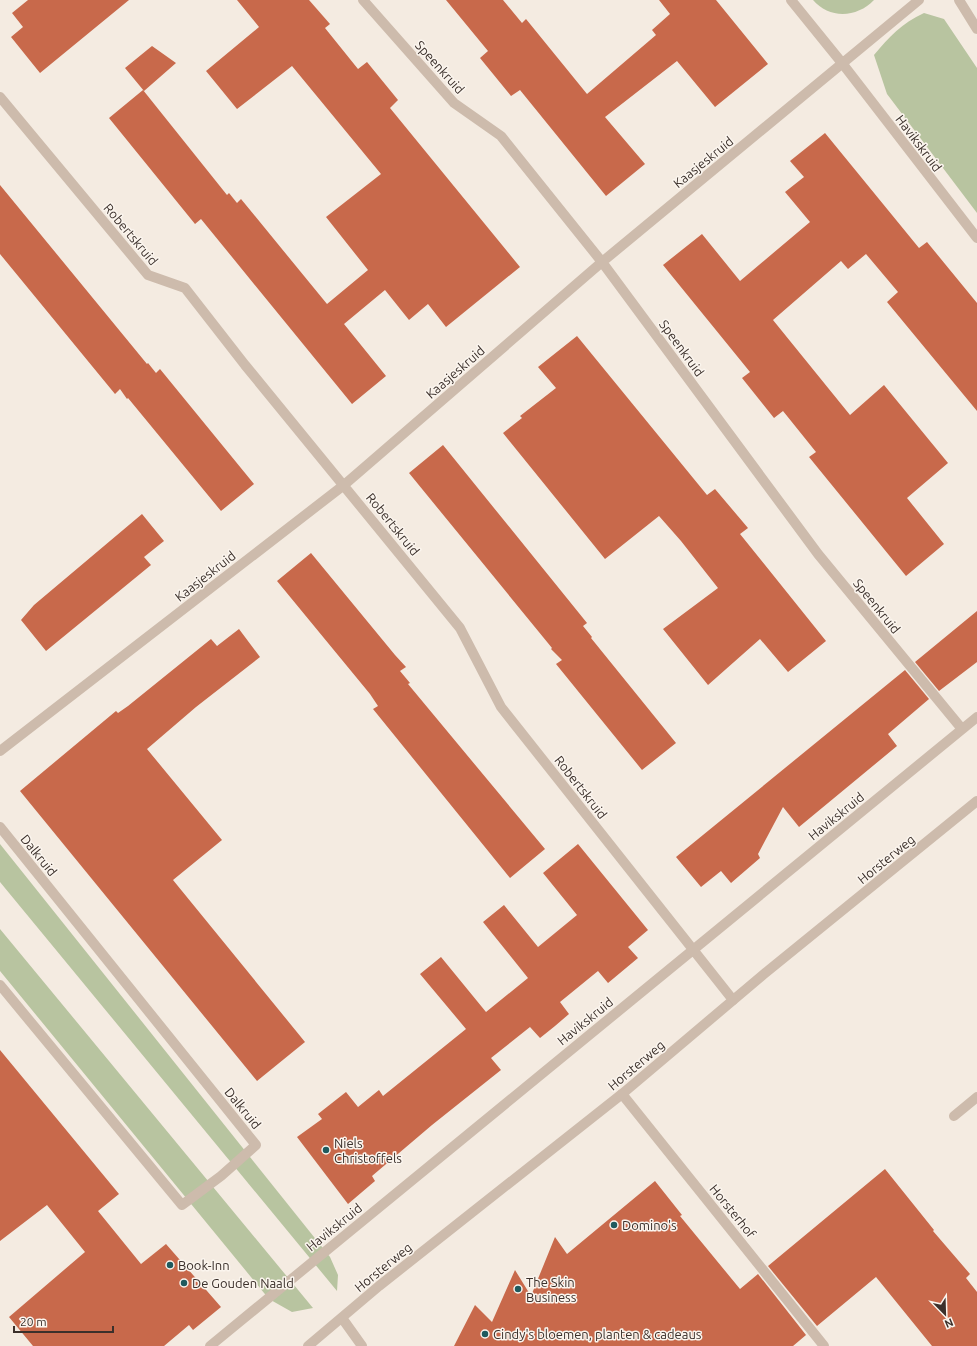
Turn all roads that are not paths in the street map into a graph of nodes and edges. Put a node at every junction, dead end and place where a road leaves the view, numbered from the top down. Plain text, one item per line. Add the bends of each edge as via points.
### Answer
1 (363, 0) edge
2 (791, 0) edge
3 (918, 0) edge
4 (959, 0) edge
5 (977, 29) edge
6 (842, 63) junction
7 (0, 97) edge
8 (977, 238) edge
9 (602, 262) junction
10 (344, 485) junction
11 (977, 717) edge
12 (962, 730) junction
13 (0, 751) edge
14 (977, 801) edge
15 (0, 828) edge
16 (692, 949) junction
17 (0, 985) edge
18 (734, 1000) junction
19 (622, 1094) junction
20 (977, 1097) edge
21 (954, 1116) dead end
22 (342, 1318) junction
23 (210, 1346) edge
24 (308, 1346) edge
25 (362, 1346) edge
26 (824, 1346) edge

1 - 9 street, Speenkruid via 454,103 501,136
2 - 6 street, Havikskruid
3 - 6 street, Kaasjeskruid
4 - 5 street
6 - 8 street, Havikskruid
6 - 9 street, Kaasjeskruid
7 - 10 street, Robertskruid via 148,275 185,288
9 - 10 street, Kaasjeskruid
9 - 12 street, Speenkruid via 818,554
10 - 13 street, Kaasjeskruid
10 - 16 street, Robertskruid via 460,628 501,707
11 - 12 street, Havikskruid
12 - 16 street, Havikskruid
14 - 18 street, Horsterweg
15 - 17 street, Dalkruid via 256,1145 221,1176 182,1205
16 - 18 street, Robertskruid
16 - 23 street, Havikskruid
18 - 19 street, Horsterweg
19 - 22 street, Horsterweg
19 - 26 street, Horsterhof
20 - 21 street
22 - 24 street, Horsterweg
22 - 25 street

